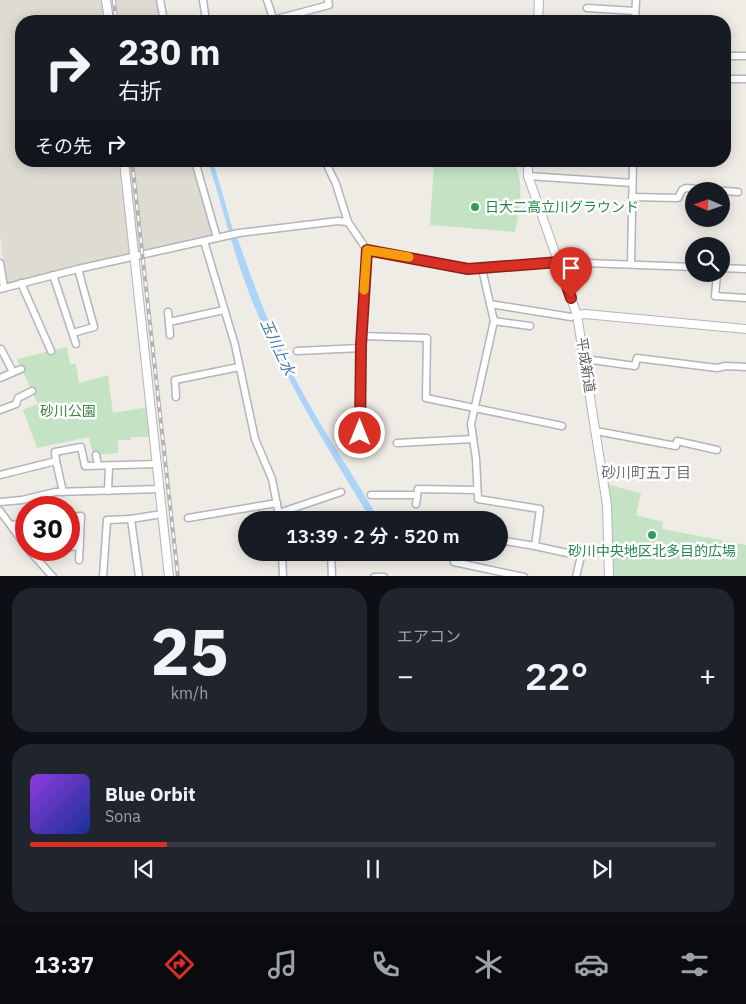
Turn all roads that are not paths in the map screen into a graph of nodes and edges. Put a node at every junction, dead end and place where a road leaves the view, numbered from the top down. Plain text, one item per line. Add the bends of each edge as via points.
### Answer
1 (106, 0) edge
2 (160, 0) edge
3 (203, 0) edge
4 (267, 0) edge
5 (328, 0) edge
6 (539, 0) edge
7 (636, 0) edge
8 (587, 8) dead end
9 (636, 11) junction
10 (107, 15) edge
11 (163, 15) edge
12 (205, 15) edge
13 (271, 15) edge
14 (293, 15) edge
15 (538, 15) edge
16 (636, 15) edge
17 (731, 56) edge
18 (746, 56) edge
19 (731, 79) edge
20 (746, 79) edge
21 (125, 167) edge
22 (197, 167) edge
23 (328, 167) edge
24 (528, 167) edge
25 (633, 167) edge
26 (528, 176) junction
27 (632, 183) junction
28 (738, 192) dead end
29 (632, 197) junction
30 (348, 222) junction
31 (217, 238) junction
32 (204, 241) junction
33 (367, 250) junction
34 (134, 257) junction
35 (559, 262) junction
36 (0, 263) edge
37 (630, 264) junction
38 (685, 267) edge
39 (730, 268) edge
40 (78, 269) junction
41 (482, 269) junction
42 (746, 269) edge
43 (53, 275) junction
44 (716, 282) edge
45 (21, 283) junction
46 (2, 288) edge
47 (746, 298) edge
48 (490, 304) junction
49 (224, 310) junction
50 (168, 312) dead end
51 (578, 315) junction
52 (494, 321) junction
53 (169, 322) junction
54 (530, 326) dead end
55 (746, 330) edge
56 (73, 333) junction
57 (170, 335) dead end
58 (362, 336) junction
59 (76, 344) dead end
60 (9, 345) dead end
61 (361, 348) junction
62 (1, 349) edge
63 (297, 350) dead end
64 (51, 351) dead end
65 (584, 359) junction
66 (239, 367) junction
67 (746, 367) edge
68 (21, 368) dead end
69 (13, 372) junction
70 (0, 378) edge
71 (32, 391) dead end
72 (176, 397) dead end
73 (474, 408) junction
74 (0, 410) edge
75 (562, 426) dead end
76 (596, 431) junction
77 (360, 433) dead end
78 (473, 439) junction
79 (397, 443) dead end
80 (717, 450) dead end
81 (96, 454) dead end
82 (56, 462) junction
83 (157, 464) junction
84 (98, 465) junction
85 (109, 466) junction
86 (0, 475) edge
87 (160, 489) junction
88 (477, 490) junction
89 (108, 491) junction
90 (63, 492) junction
91 (341, 492) dead end
92 (371, 495) dead end
93 (417, 496) junction
94 (0, 502) edge
95 (277, 503) junction
96 (416, 504) dead end
97 (0, 511) edge
98 (279, 511) edge
99 (293, 511) edge
100 (162, 514) junction
101 (80, 516) edge
102 (188, 518) dead end
103 (131, 519) junction
104 (15, 524) edge
105 (11, 525) junction
106 (15, 531) edge
107 (508, 542) edge
108 (80, 546) edge
109 (535, 546) junction
110 (39, 561) edge
111 (282, 561) edge
112 (330, 561) edge
113 (454, 562) dead end
114 (53, 576) edge
115 (103, 576) edge
116 (112, 576) edge
117 (139, 576) edge
118 (169, 576) edge
119 (283, 576) edge
120 (332, 576) edge
121 (374, 576) edge
122 (384, 576) edge
123 (524, 576) edge
124 (576, 576) edge
125 (609, 576) edge

1 - 10 street
2 - 11 street
3 - 12 street
4 - 13 street
5 - 14 street via 329,5
6 - 15 street
7 - 9 street
8 - 9 street
9 - 16 street
17 - 18 street
19 - 20 street
21 - 34 street
22 - 31 street
23 - 30 street
24 - 26 street, 平成新道
25 - 27 street
26 - 27 street
26 - 35 street, 平成新道
27 - 29 street
28 - 29 street via 686,188 678,198
29 - 37 street
30 - 31 street via 338,220
30 - 33 street
31 - 32 street
32 - 34 street
32 - 49 street
33 - 41 street
33 - 58 street
34 - 40 street
34 - 83 street
35 - 37 street
35 - 41 street
35 - 51 street, 平成新道
36 - 46 street
37 - 38 street
39 - 42 street
40 - 43 street
40 - 56 street via 94,327
41 - 48 street
43 - 45 street
43 - 56 street
44 - 47 street via 715,296
45 - 46 street
45 - 64 street
48 - 51 street via 554,315
48 - 52 street
49 - 53 street
49 - 66 street
50 - 53 street
51 - 55 street
51 - 65 street, 平成新道
52 - 54 street
52 - 73 street
53 - 57 street
56 - 59 street
58 - 61 street
58 - 73 street via 427,338 426,398
60 - 62 street
61 - 63 street
61 - 77 street
62 - 69 street
65 - 67 street via 635,366 637,358 717,368
65 - 76 street, 平成新道
66 - 72 street via 175,380
66 - 95 street via 255,439 272,479
68 - 69 street
69 - 70 street
71 - 74 street via 18,398 16,404
73 - 75 street
73 - 78 street
76 - 80 street via 676,446 677,441
76 - 125 street, 平成新道 via 607,505
78 - 79 street
78 - 88 street
81 - 84 street
82 - 84 street via 55,452 81,447 85,466
82 - 86 street
82 - 90 street
83 - 85 street
83 - 87 street
84 - 85 street
85 - 89 street
87 - 89 street
87 - 100 street
88 - 93 street via 418,489
88 - 109 street via 478,499 540,509
89 - 90 street
90 - 94 street
91 - 99 street
92 - 93 street
93 - 96 street
95 - 98 street
95 - 102 street
97 - 105 street
100 - 103 street
100 - 118 street
101 - 108 street
103 - 115 street via 107,520
103 - 117 street
104 - 105 street
105 - 106 street
107 - 109 street
109 - 124 street via 580,556
110 - 114 street
111 - 119 street
112 - 120 street
113 - 123 street
115 - 116 street
121 - 122 street

